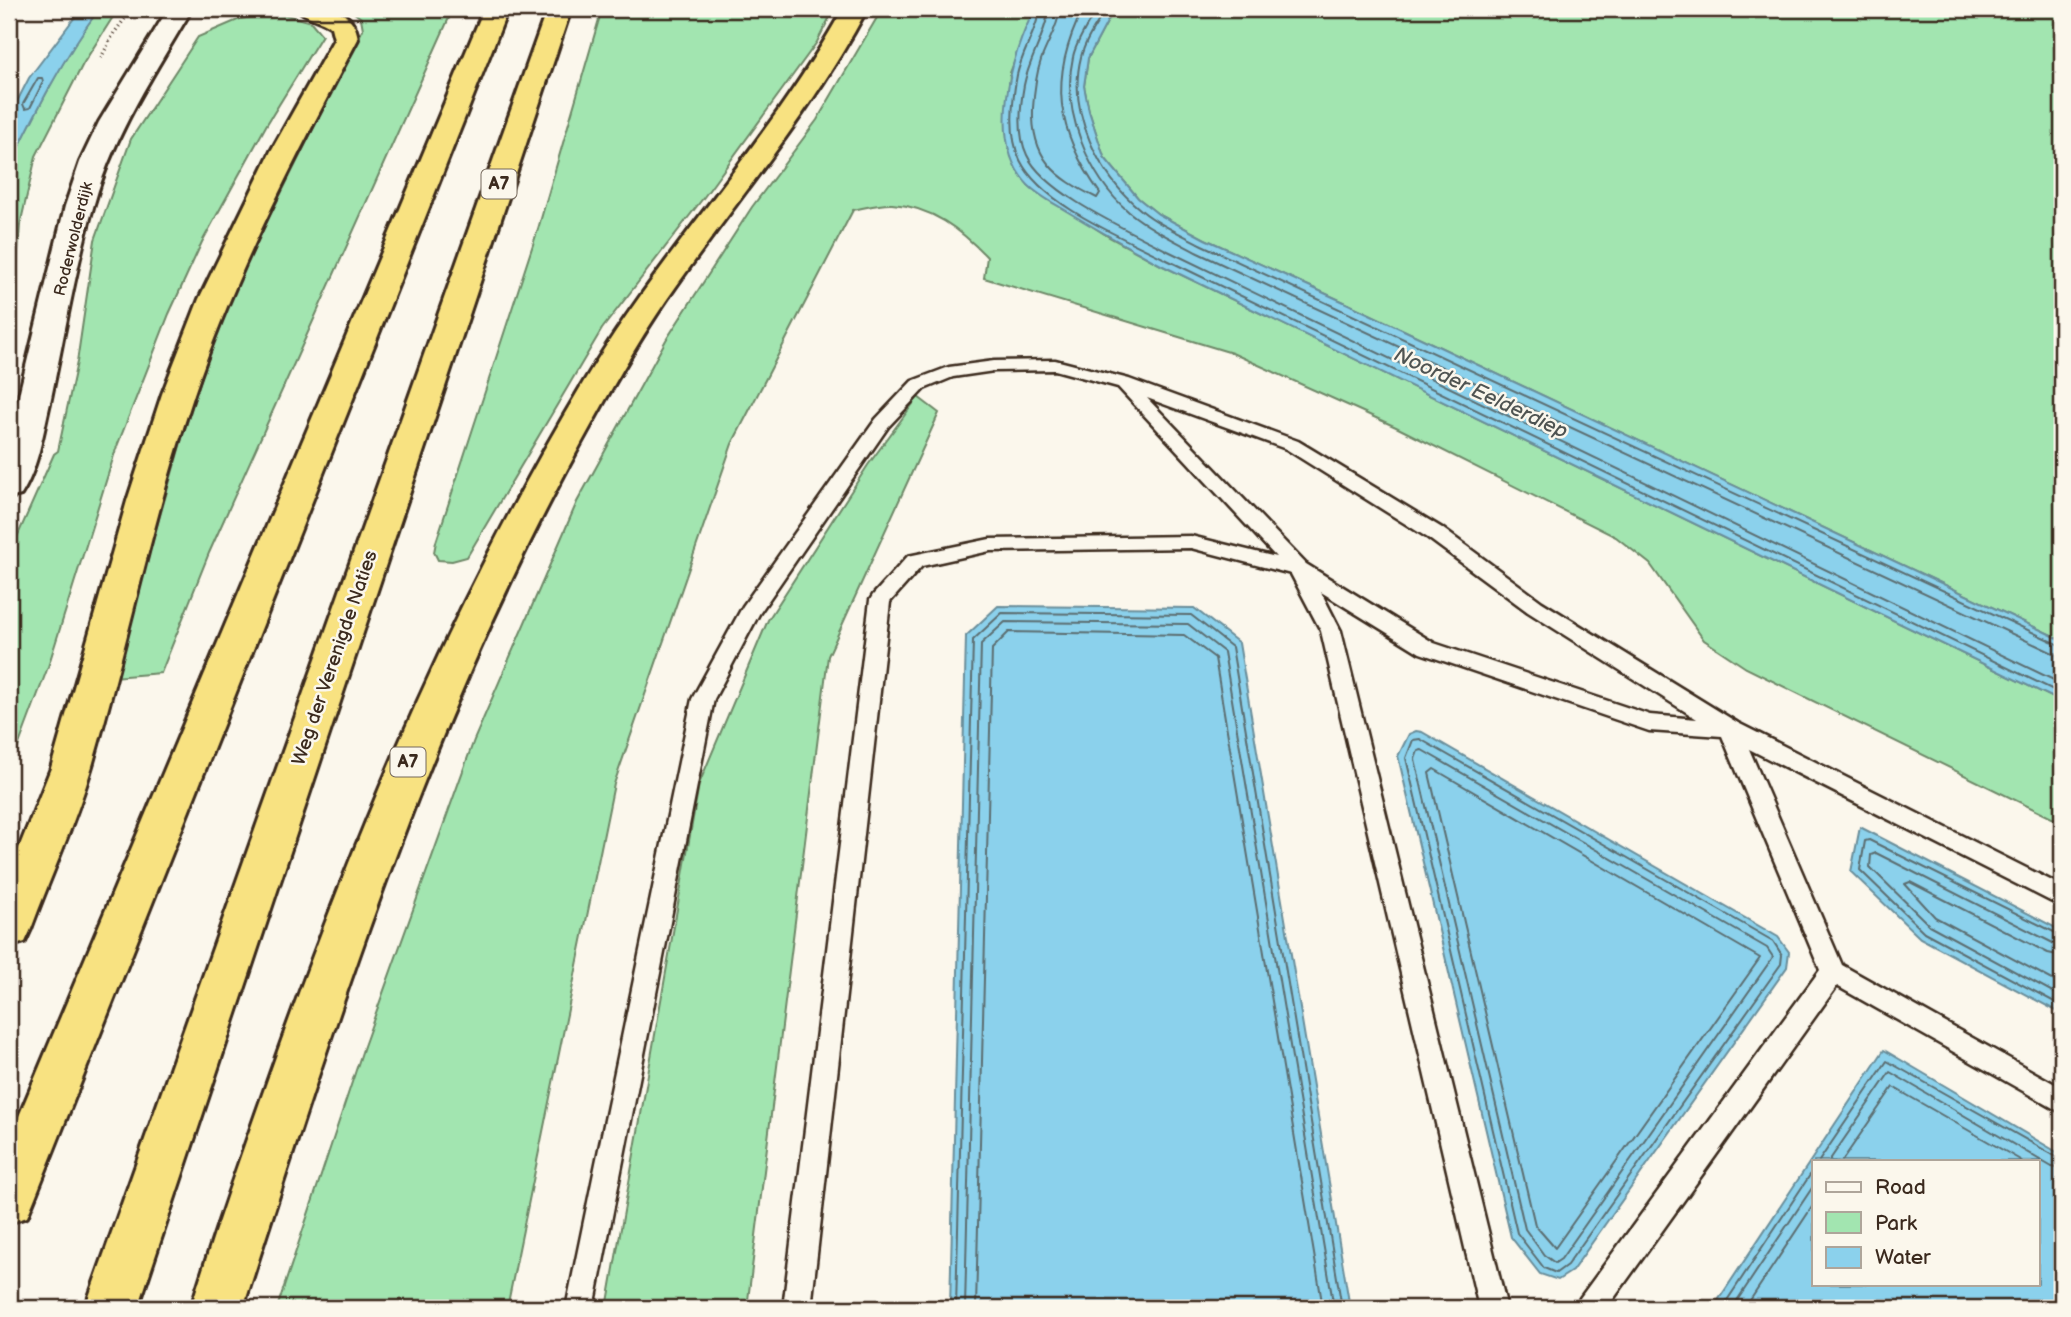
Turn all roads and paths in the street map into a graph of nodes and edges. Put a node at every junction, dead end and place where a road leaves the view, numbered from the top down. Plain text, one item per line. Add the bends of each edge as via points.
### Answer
1 (180, 9) edge
2 (310, 9) edge
3 (496, 9) edge
4 (559, 9) edge
5 (855, 9) edge
6 (1123, 383) junction
7 (9, 487) edge
8 (1299, 569) junction
9 (1730, 729) junction
10 (2062, 897) edge
11 (9, 929) edge
12 (1833, 972) junction
13 (2062, 1101) edge
14 (9, 1200) edge
15 (111, 1308) edge
16 (217, 1308) edge
17 (580, 1308) edge
18 (797, 1308) edge
19 (1493, 1308) edge
20 (1590, 1308) edge

1 - 7 street, Roderwolderdijk via 111,122 94,162 79,206 42,375
2 - 11 highway via 341,22 346,39 285,151 214,299 178,394 71,768
3 - 14 highway
4 - 15 highway, Weg der Verenigde Naties / A7
5 - 16 highway, A7 via 806,93 662,285 566,439 506,548 406,766 283,1105
6 - 8 lane
6 - 9 lane via 1292,445 1435,533 1535,607
6 - 17 lane via 1055,365 949,372 918,384 882,423 750,611 704,699
8 - 9 lane via 1427,648 1649,723
8 - 18 lane via 1191,541 990,545 915,561 880,600
8 - 19 lane via 1331,631
9 - 10 lane
9 - 12 lane
12 - 13 lane
12 - 20 lane

